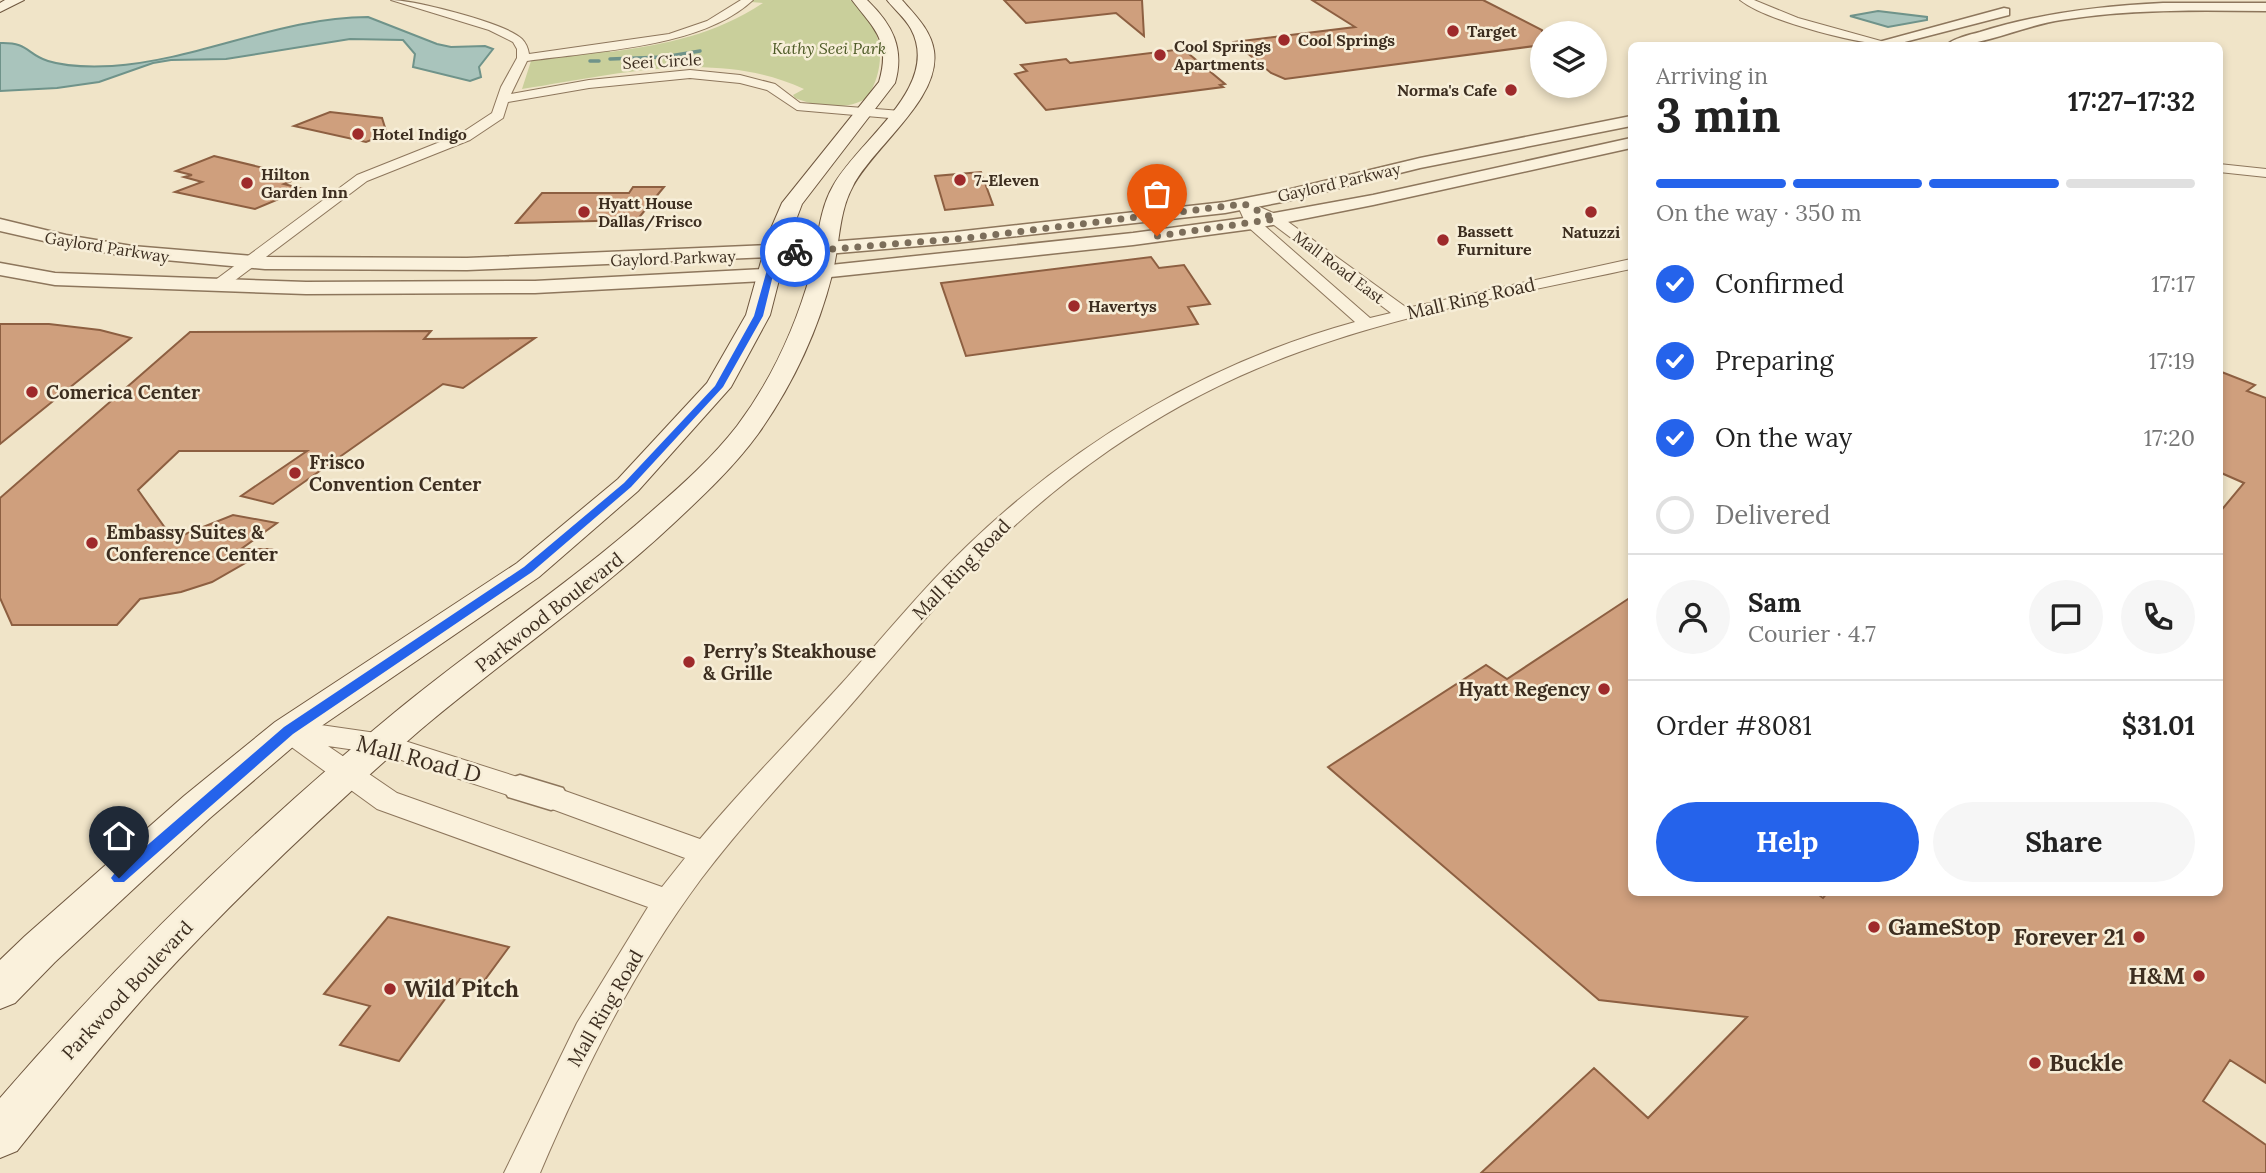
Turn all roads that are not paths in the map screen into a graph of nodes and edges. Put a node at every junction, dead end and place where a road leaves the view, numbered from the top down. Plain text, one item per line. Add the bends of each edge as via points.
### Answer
1 (17, 0) edge
2 (396, 0) edge
3 (748, 0) edge
4 (859, 0) edge
5 (894, 0) edge
6 (1745, 0) edge
7 (2082, 2) edge
8 (454, 3) dead end
9 (2266, 6) edge
10 (0, 8) edge
11 (2108, 8) edge
12 (432, 9) junction
13 (1794, 20) junction
14 (1852, 42) edge
15 (1875, 42) edge
16 (1890, 42) edge
17 (1965, 42) edge
18 (523, 58) junction
19 (505, 93) junction
20 (864, 113) junction
21 (901, 115) junction
22 (1628, 122) edge
23 (1531, 143) junction
24 (1628, 145) edge
25 (1553, 160) junction
26 (2223, 168) edge
27 (2266, 173) edge
28 (1244, 204) junction
29 (1275, 219) junction
30 (1252, 223) junction
31 (0, 225) edge
32 (823, 261) junction
33 (539, 262) junction
34 (248, 263) junction
35 (772, 265) junction
36 (1628, 265) edge
37 (0, 270) edge
38 (216, 286) junction
39 (1402, 313) junction
40 (1367, 324) junction
41 (288, 731) junction
42 (383, 744) junction
43 (351, 773) junction
44 (705, 853) junction
45 (668, 902) junction
46 (0, 989) edge
47 (0, 1134) edge
48 (522, 1173) edge

1 - 10 main road
2 - 12 street
3 - 18 street, Seei Circle via 711,23 671,37
4 - 20 main road via 891,42 893,68
5 - 21 main road, Parkwood Boulevard via 923,34 926,61
6 - 13 street
7 - 11 street
7 - 16 street via 2024,8
8 - 12 street
9 - 11 street
11 - 17 street via 2026,23
12 - 18 street via 517,40
13 - 14 street
13 - 15 street
18 - 19 street
19 - 20 street, Seei Circle via 690,74 771,87 797,106
19 - 34 street via 498,115 465,137 362,178
20 - 21 street, Seei Circle
20 - 35 main road via 792,204
21 - 32 main road, Parkwood Boulevard via 846,179 827,224
22 - 23 street, Gaylord Parkway
23 - 25 street
23 - 28 street, Gaylord Parkway via 1452,156
24 - 25 street, Gaylord Parkway
25 - 29 street, Gaylord Parkway
26 - 27 street
28 - 29 street, Mall Road East
28 - 30 street, Mall Road East
28 - 32 street, Gaylord Parkway
29 - 30 street, Gaylord Parkway
29 - 39 street, Mall Road East
30 - 32 street, Gaylord Parkway via 1133,239
30 - 40 street, Mall Road East
31 - 34 street, Gaylord Parkway via 111,250
32 - 35 street, Gaylord Parkway
32 - 42 main road, Parkwood Boulevard via 782,376 733,448 626,553
33 - 34 street, Gaylord Parkway
33 - 35 street, Gaylord Parkway
33 - 38 street via 461,275 273,276
34 - 38 street
35 - 38 street, Gaylord Parkway via 536,287
35 - 41 main road via 758,316 719,387 628,485 528,570
36 - 39 street, Mall Ring Road
37 - 38 street, Gaylord Parkway via 55,279
39 - 40 street, Mall Ring Road
40 - 44 street, Mall Ring Road via 1199,388 1065,471 957,570
41 - 42 street, Mall Road D
41 - 43 street, Mall Road D
41 - 46 main road via 197,807
42 - 43 main road, Parkwood Boulevard
42 - 44 street, Mall Road D
43 - 45 street, Mall Road D via 387,801
43 - 47 main road, Parkwood Boulevard via 250,862 158,953
44 - 45 street, Mall Ring Road
45 - 48 street, Mall Ring Road via 558,1091

